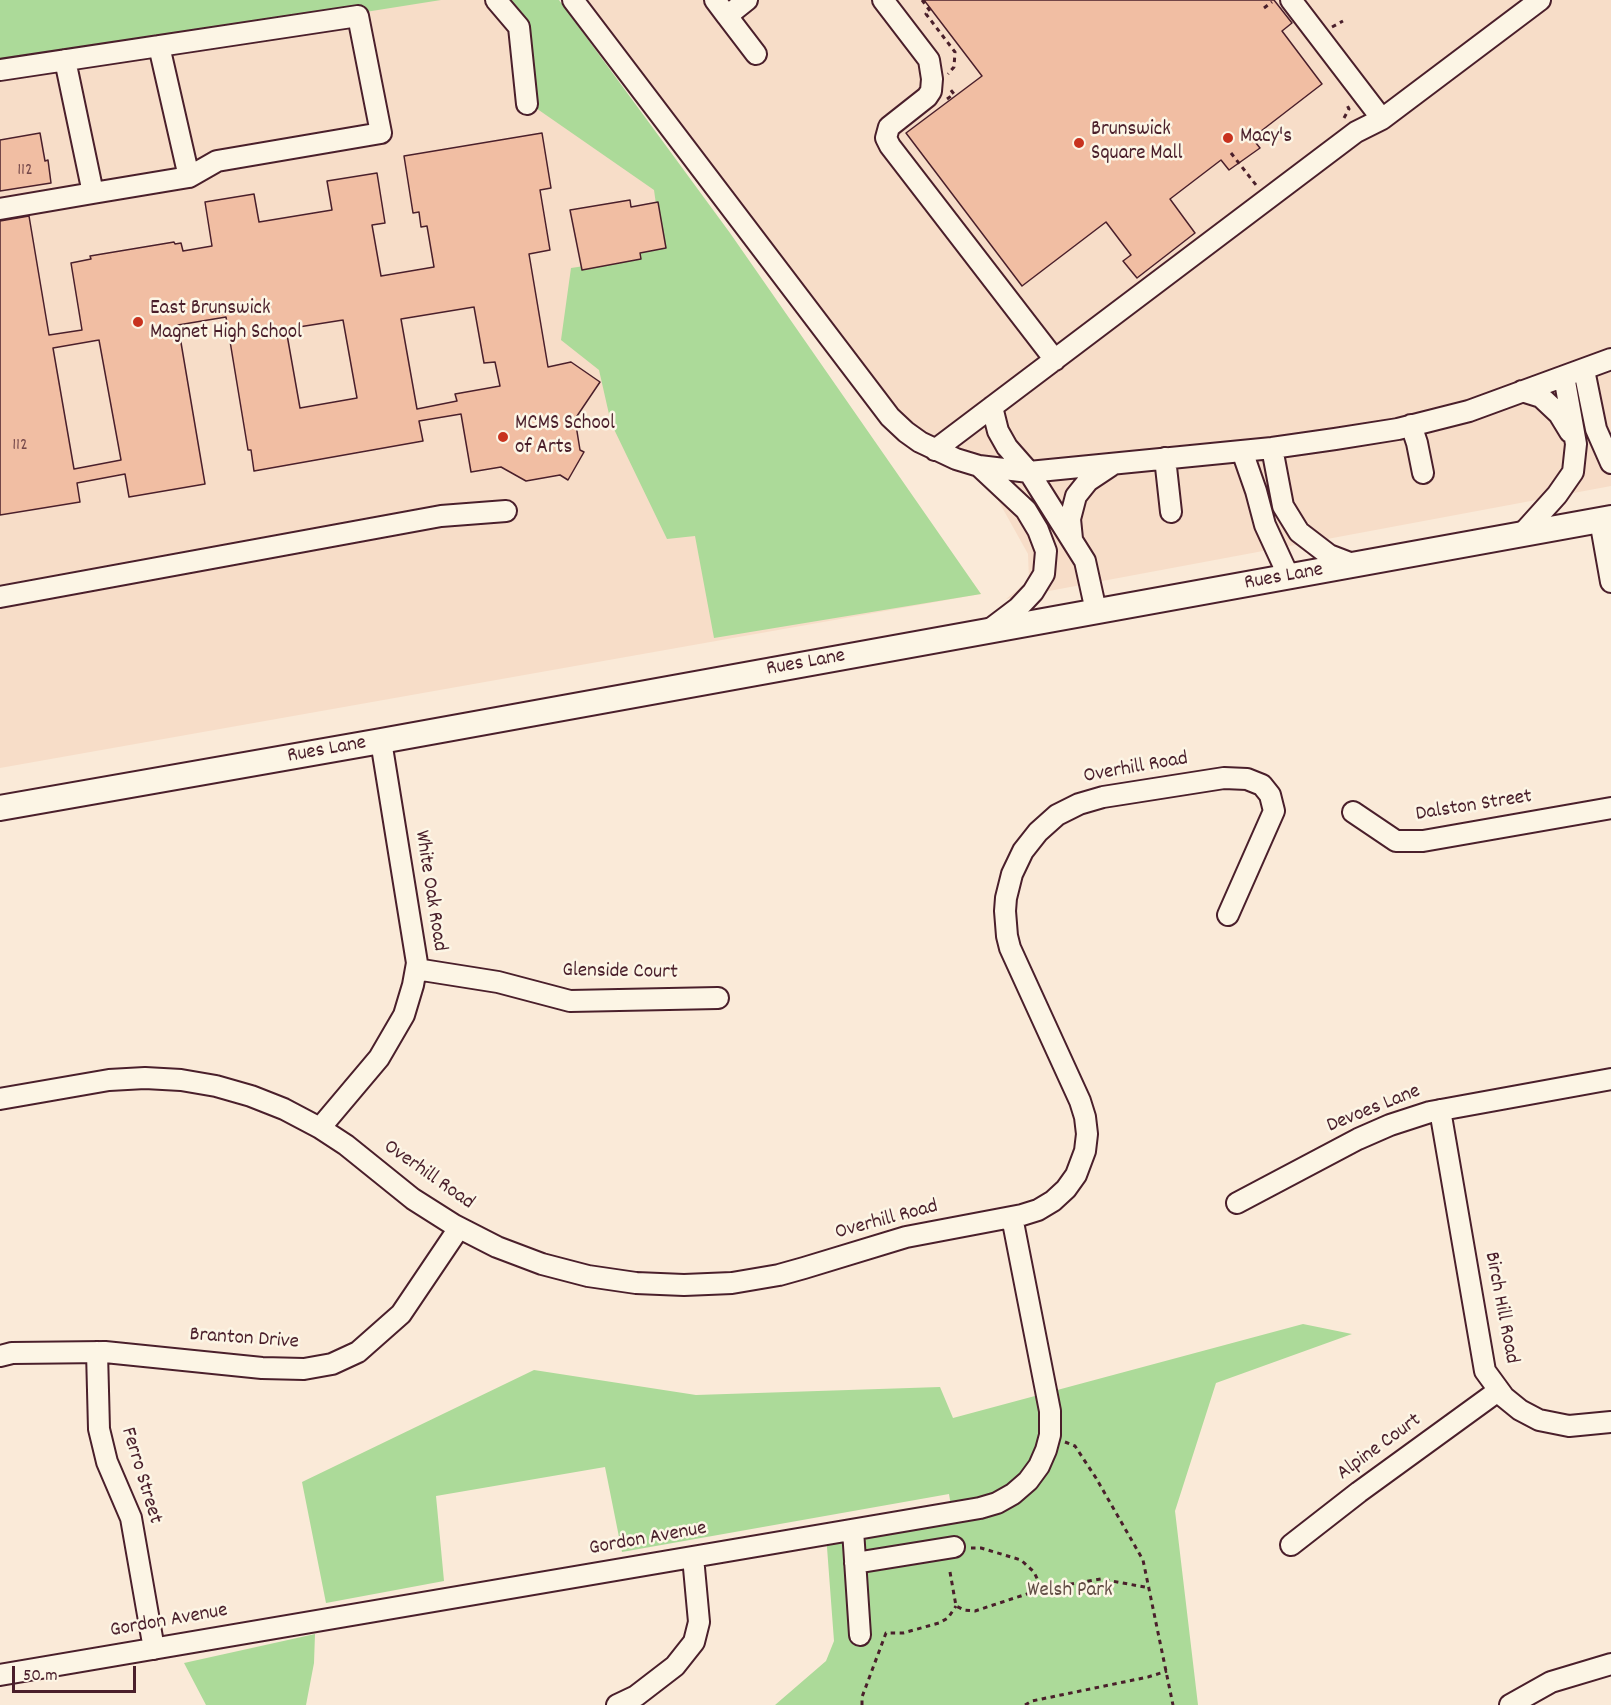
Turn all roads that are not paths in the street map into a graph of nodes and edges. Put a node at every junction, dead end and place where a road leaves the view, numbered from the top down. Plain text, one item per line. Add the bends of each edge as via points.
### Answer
1 (496, 0) edge
2 (573, 0) edge
3 (747, 0) edge
4 (883, 0) edge
5 (1540, 0) edge
6 (1277, 3) edge
7 (721, 8) edge
8 (159, 46) junction
9 (756, 54) dead end
10 (65, 60) junction
11 (0, 70) edge
12 (527, 104) dead end
13 (1382, 119) junction
14 (189, 177) junction
15 (93, 193) junction
16 (0, 209) edge
17 (1611, 359) edge
18 (1055, 360) junction
19 (1584, 370) junction
20 (1564, 376) junction
21 (1522, 391) junction
22 (992, 407) junction
23 (1411, 426) junction
24 (1576, 444) junction
25 (1272, 448) junction
26 (935, 450) junction
27 (1242, 451) junction
28 (1164, 458) junction
29 (1114, 463) junction
30 (1611, 463) edge
31 (979, 466) junction
32 (1029, 472) junction
33 (1423, 473) dead end
34 (506, 511) dead end
35 (1172, 512) dead end
36 (1605, 519) edge
37 (1521, 535) junction
38 (1072, 541) junction
39 (1355, 565) junction
40 (1289, 577) junction
41 (1611, 582) edge
42 (0, 597) edge
43 (1096, 611) junction
44 (987, 631) junction
45 (381, 741) junction
46 (0, 808) edge
47 (1611, 808) edge
48 (1353, 812) dead end
49 (1228, 915) dead end
50 (416, 969) junction
51 (718, 998) dead end
52 (1611, 1079) edge
53 (0, 1099) edge
54 (1440, 1110) junction
55 (320, 1128) junction
56 (1237, 1203) dead end
57 (1012, 1216) junction
58 (459, 1228) junction
59 (97, 1352) junction
60 (0, 1356) edge
61 (1498, 1391) junction
62 (1611, 1422) edge
63 (853, 1530) junction
64 (1291, 1545) dead end
65 (954, 1547) road end
66 (693, 1557) junction
67 (855, 1563) junction
68 (860, 1635) dead end
69 (154, 1649) junction
70 (1611, 1664) edge
71 (0, 1675) edge
72 (617, 1705) edge
73 (1510, 1705) edge

1 - 12 street via 519,27
2 - 26 street via 890,417
3 - 7 street
4 - 18 street via 929,60 932,79 927,97 890,126 886,138
5 - 13 street
6 - 13 street
7 - 9 street
8 - 10 street
8 - 14 street
8 - 14 street via 358,16 381,133 217,161
10 - 11 street
10 - 15 street
13 - 18 street via 1356,132
14 - 15 street
15 - 16 street
17 - 19 street
18 - 22 street
19 - 20 street
19 - 30 street via 1596,429
20 - 21 street
20 - 24 street
21 - 23 street via 1469,411
21 - 24 street via 1541,397 1559,414
22 - 26 street
22 - 32 street via 1007,447
23 - 25 street
23 - 33 street
24 - 37 street via 1573,472
25 - 27 street
25 - 39 street via 1283,506 1299,532 1329,555
26 - 31 street
27 - 28 street
27 - 40 street via 1265,525
28 - 29 street
28 - 35 street
29 - 32 street
29 - 38 street via 1088,481 1076,496 1070,519
31 - 32 street
31 - 44 street via 1026,510 1046,551 1044,574 1033,592
32 - 38 street
34 - 42 street via 441,516
36 - 37 main road, Rues Lane
36 - 41 street
37 - 39 main road, Rues Lane
38 - 43 street via 1085,561
39 - 40 main road, Rues Lane
40 - 43 main road, Rues Lane
43 - 44 main road, Rues Lane
44 - 45 main road, Rues Lane
45 - 46 main road, Rues Lane
45 - 50 street, White Oak Road
47 - 48 street, Dalston Street via 1423,842 1396,841
49 - 57 street, Overhill Road via 1274,811 1263,785 1247,779 1224,778 1079,804 1051,821 1023,851 1006,898 1007,936 1080,1101 1087,1134 1080,1168 1066,1189 1038,1210
50 - 51 street, Glenside Court via 498,982 570,1001
50 - 55 street, White Oak Road via 404,1015 379,1058
52 - 54 street, Devoes Lane
53 - 55 street, Overhill Road via 109,1080 181,1080 251,1096
54 - 56 street, Devoes Lane via 1358,1139
54 - 61 street, Birch Hill Road via 1485,1371
55 - 58 street, Overhill Road via 413,1199
57 - 58 street, Overhill Road via 906,1237 779,1275 684,1285 588,1276 496,1247
57 - 63 street, Gordon Avenue via 1050,1412 1050,1435 1039,1466 1028,1481 997,1503
58 - 59 street, Branton Drive via 400,1314 358,1352 332,1364 304,1369 262,1368
59 - 60 street, Branton Drive
59 - 69 street, Ferro Street via 99,1429 107,1462 131,1518
61 - 62 street, Birch Hill Road via 1539,1420 1569,1426
61 - 64 street, Alpine Court
63 - 66 street, Gordon Avenue
63 - 67 street
65 - 67 street
66 - 69 street, Gordon Avenue
66 - 72 street via 699,1622 694,1642 675,1666 636,1696
67 - 68 street
69 - 71 street, Gordon Avenue
70 - 73 street via 1551,1683

